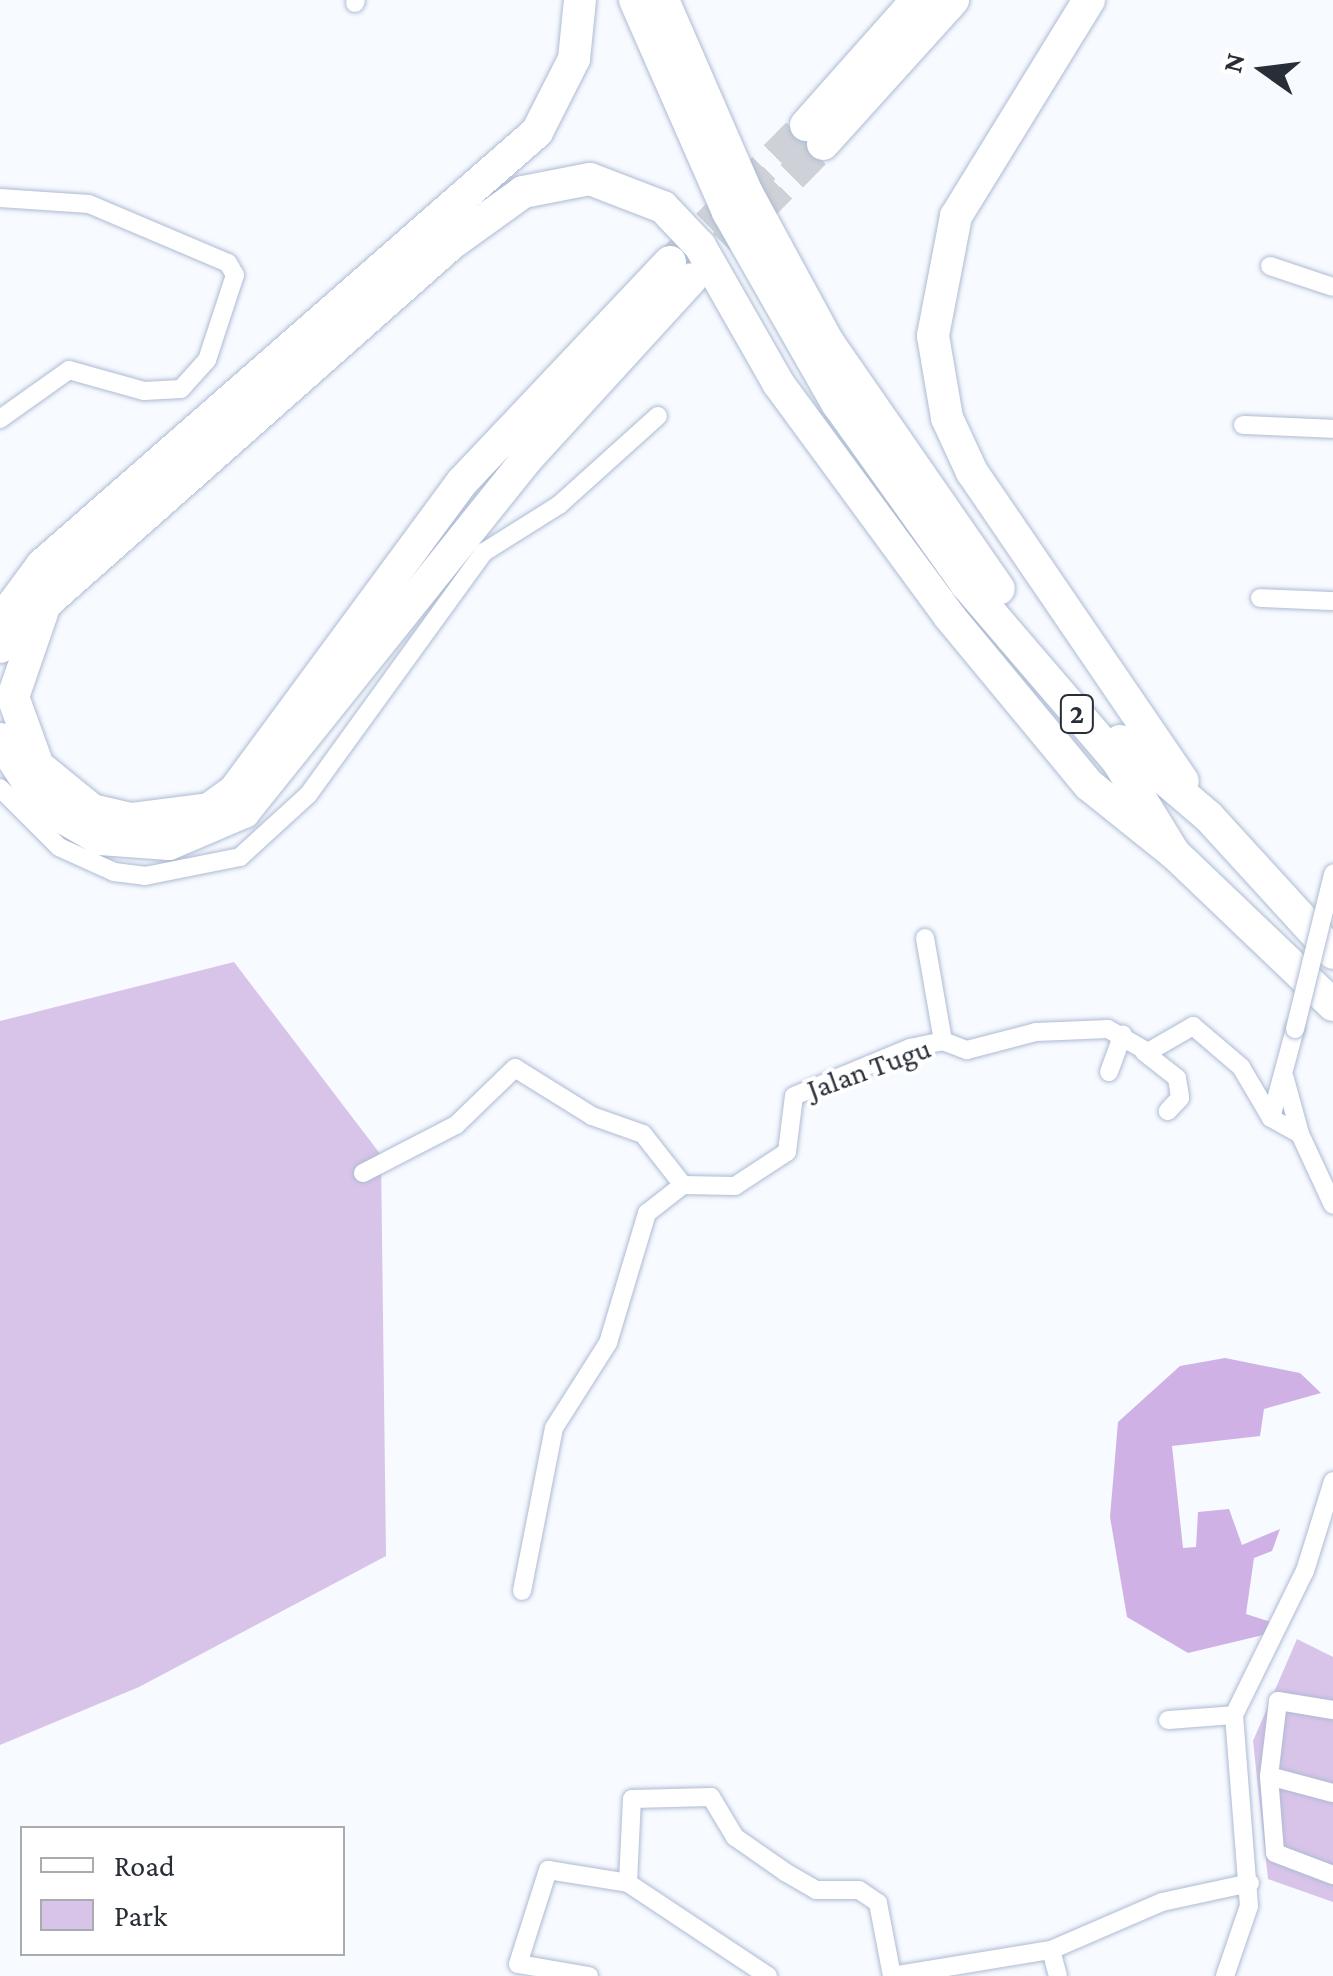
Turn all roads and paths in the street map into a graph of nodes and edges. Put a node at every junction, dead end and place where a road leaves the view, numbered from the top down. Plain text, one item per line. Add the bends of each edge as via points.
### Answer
1 (580, 0) edge
2 (635, 0) edge
3 (664, 0) edge
4 (917, 0) edge
5 (953, 0) edge
6 (1089, 0) edge
7 (0, 198) edge
8 (1270, 266) dead end
9 (1333, 287) edge
10 (818, 350) junction
11 (658, 416) dead end
12 (0, 419) edge
13 (1242, 425) dead end
14 (1333, 430) edge
15 (977, 580) junction
16 (1260, 598) dead end
17 (1333, 601) edge
18 (0, 647) edge
19 (0, 739) edge
20 (0, 788) edge
21 (1209, 818) junction
22 (1174, 854) junction
23 (1333, 874) edge
24 (925, 938) dead end
25 (1333, 953) edge
26 (1333, 1005) edge
27 (1123, 1034) junction
28 (942, 1041) junction
29 (1144, 1052) junction
30 (1109, 1072) dead end
31 (1285, 1078) junction
32 (1168, 1111) dead end
33 (1271, 1118) junction
34 (1300, 1134) junction
35 (363, 1172) dead end
36 (683, 1185) junction
37 (1333, 1205) edge
38 (1333, 1481) edge
39 (1324, 1545) edge
40 (522, 1591) dead end
41 (1333, 1710) edge
42 (1234, 1715) junction
43 (1168, 1720) dead end
44 (1269, 1776) junction
45 (1333, 1794) edge
46 (1333, 1875) edge
47 (1250, 1882) junction
48 (628, 1883) junction
49 (1051, 1950) junction
50 (590, 1976) edge
51 (768, 1976) edge
52 (892, 1976) edge
53 (1058, 1976) edge
54 (1224, 1976) edge

1 - 18 highway via 574,59 538,132 42,565 14,602
2 - 10 highway, 2 via 697,148
3 - 10 highway, 2
4 - 5 highway via 814,134
6 - 21 highway via 956,216 933,336 947,418 1024,555
7 - 12 street via 88,204 228,264 236,275 207,360 181,389 144,391 70,370
8 - 9 street
10 - 15 highway, 2
11 - 20 street via 559,505 484,552 308,795 240,857 160,874 114,872 58,847
13 - 14 street
15 - 21 highway, 2 via 1129,753
15 - 22 highway, 2 via 1117,760
16 - 17 street
19 - 22 highway via 43,806 100,839 169,844 244,812 681,271 462,482 234,791 209,809 131,818 92,810 38,766 12,697 45,604 451,244 522,192 590,179 663,207 720,275 778,382 949,616 1090,785
21 - 25 highway, 2
22 - 26 highway, 2
23 - 31 street, bridge
24 - 28 street
27 - 28 street, Jalan Tugu via 1036,1032 967,1050
27 - 29 street
27 - 30 street
28 - 36 street, Jalan Tugu via 794,1096 791,1144 760,1174 735,1186
29 - 32 street via 1176,1078 1180,1098
29 - 33 street via 1181,1028 1204,1030 1241,1067
31 - 33 street
31 - 34 street
33 - 34 street
34 - 37 street
35 - 36 street via 446,1132 515,1068 592,1116 642,1134
36 - 40 street via 648,1213 608,1343 554,1428
38 - 39 street
39 - 42 street
41 - 44 street via 1278,1701
42 - 43 street
42 - 47 street
44 - 45 street
44 - 46 street via 1276,1854
47 - 49 street via 1162,1902
47 - 54 street via 1236,1955
48 - 50 street via 551,1870 537,1885 518,1964
48 - 51 street
48 - 52 street via 632,1798 711,1798 735,1837 801,1882 823,1892 864,1891 878,1903
49 - 52 street
49 - 53 street

